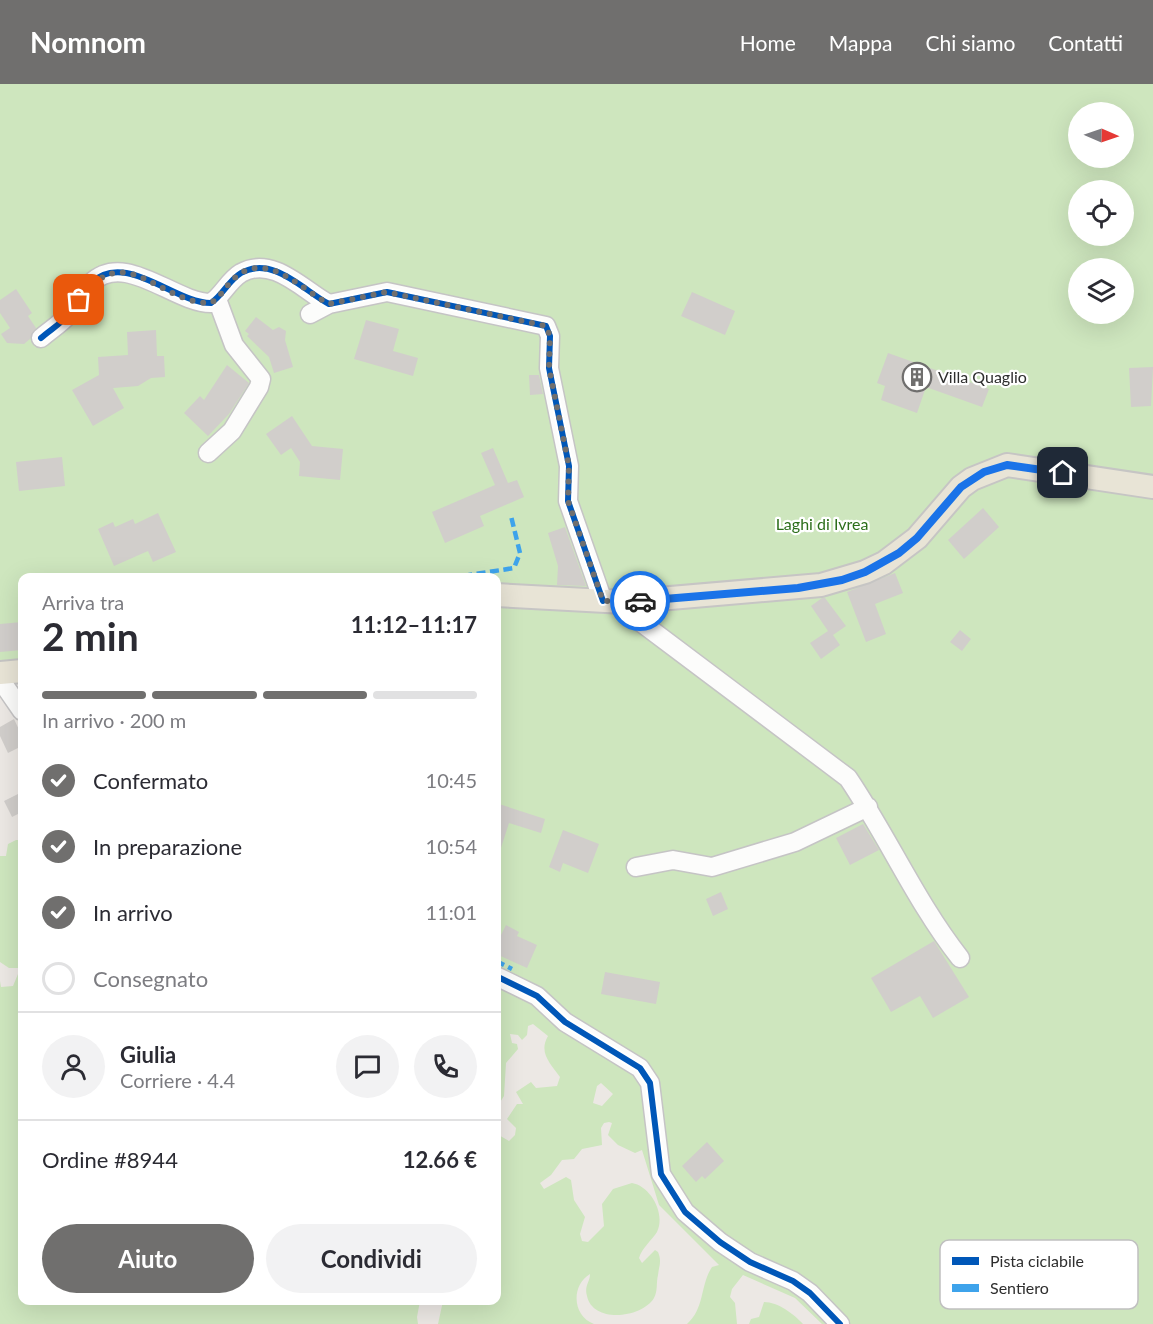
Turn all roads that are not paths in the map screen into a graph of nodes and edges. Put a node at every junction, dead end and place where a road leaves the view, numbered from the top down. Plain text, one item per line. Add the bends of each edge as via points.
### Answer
1 (329, 304) junction
2 (213, 307) junction
3 (310, 314) dead end
4 (41, 338) dead end
5 (208, 453) dead end
6 (1153, 487) edge
7 (501, 595) edge
8 (615, 603) junction
9 (18, 671) edge
10 (0, 673) edge
11 (0, 679) edge
12 (18, 705) edge
13 (868, 807) junction
14 (636, 867) dead end
15 (960, 958) dead end
16 (501, 978) edge
17 (840, 1324) edge

1 - 2 street via 284,274 255,269 231,281
1 - 3 street
1 - 8 street via 387,292 476,316 546,326 549,368 569,466 568,501
2 - 4 street via 211,303 190,301 148,279 106,273 91,283 67,316
2 - 5 street via 234,345 261,379 232,431
6 - 8 main road via 1007,465 972,478 917,538 865,572 810,587
7 - 8 main road
8 - 13 street via 848,778
9 - 10 main road
11 - 12 street
13 - 14 street via 795,842 711,867 673,860
13 - 15 street via 933,924
16 - 17 street via 537,996 565,1022 640,1068 650,1083 662,1174 685,1212 750,1262 810,1293

